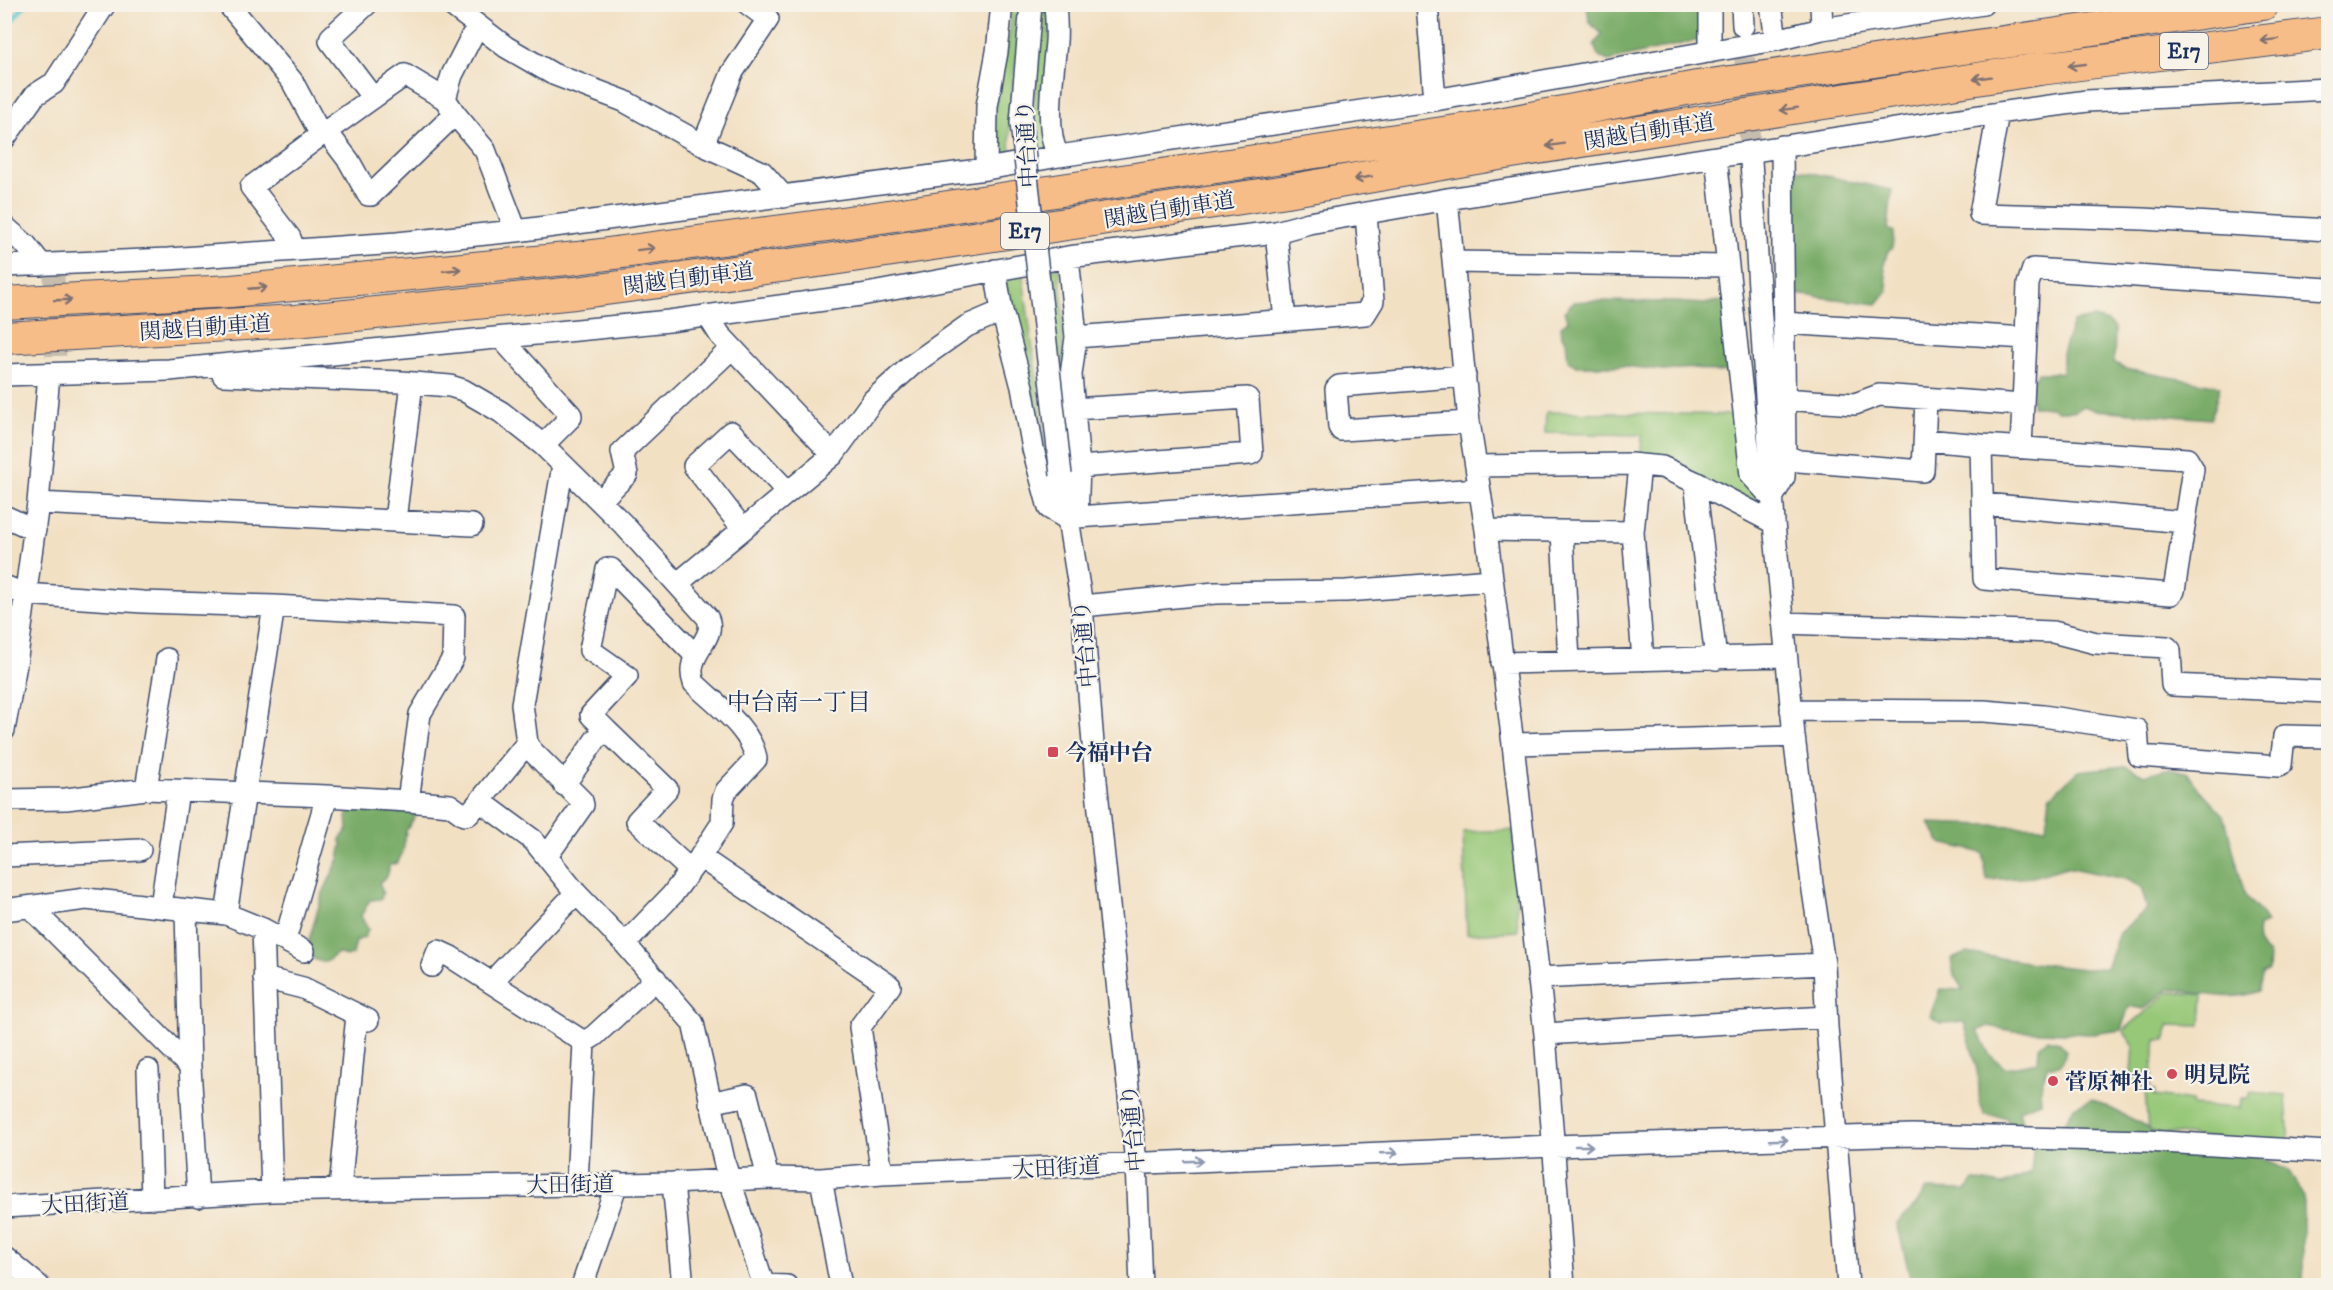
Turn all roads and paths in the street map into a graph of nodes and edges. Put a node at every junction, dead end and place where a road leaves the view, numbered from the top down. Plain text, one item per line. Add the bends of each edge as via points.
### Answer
1 (105, 4) edge
2 (228, 4) edge
3 (450, 4) edge
4 (748, 4) edge
5 (1002, 4) edge
6 (1031, 4) edge
7 (1054, 4) edge
8 (1427, 4) edge
9 (1710, 4) edge
10 (1771, 4) edge
11 (1821, 4) edge
12 (1983, 4) edge
13 (2263, 4) edge
14 (355, 8) edge
15 (477, 26) junction
16 (1822, 29) junction
17 (2328, 33) edge
18 (1776, 40) junction
19 (1710, 52) junction
20 (2328, 89) edge
21 (373, 98) junction
22 (1435, 100) junction
23 (450, 106) junction
24 (1998, 113) junction
25 (324, 134) junction
26 (4, 139) edge
27 (703, 145) junction
28 (1782, 146) junction
29 (1059, 156) junction
30 (1716, 157) junction
31 (1751, 161) tunnel mouth
32 (986, 169) junction
33 (784, 197) junction
34 (1447, 199) junction
35 (1366, 214) junction
36 (4, 226) edge
37 (2328, 230) edge
38 (516, 231) junction
39 (1276, 232) junction
40 (294, 249) junction
41 (1068, 257) junction
42 (1454, 262) junction
43 (4, 266) edge
44 (1727, 266) junction
45 (50, 267) junction
46 (995, 270) junction
47 (2328, 290) edge
48 (4, 303) edge
49 (1002, 311) junction
50 (708, 316) junction
51 (1285, 320) junction
52 (1783, 323) junction
53 (1076, 337) junction
54 (4, 338) edge
55 (2026, 338) junction
56 (502, 339) junction
57 (732, 348) junction
58 (177, 369) junction
59 (53, 370) junction
60 (4, 375) edge
61 (1465, 376) junction
62 (412, 384) junction
63 (1783, 399) junction
64 (1926, 399) junction
65 (2023, 405) junction
66 (1073, 409) junction
67 (1469, 422) junction
68 (1925, 440) junction
69 (543, 445) junction
70 (1981, 445) junction
71 (2021, 448) junction
72 (833, 455) junction
73 (1785, 456) junction
74 (563, 465) junction
75 (1476, 466) junction
76 (1640, 466) junction
77 (1070, 471) junction
78 (1695, 482) junction
79 (1478, 489) junction
80 (788, 492) junction
81 (1772, 498) junction
82 (600, 501) junction
83 (38, 503) junction
84 (1983, 504) junction
85 (4, 516) edge
86 (1073, 519) junction
87 (394, 520) junction
88 (2185, 522) junction
89 (1774, 523) junction
90 (472, 525) dead end
91 (743, 529) junction
92 (34, 530) junction
93 (1486, 530) junction
94 (1562, 532) junction
95 (1633, 532) junction
96 (1492, 580) junction
97 (678, 583) junction
98 (4, 586) edge
99 (24, 594) junction
100 (274, 606) junction
101 (1082, 606) junction
102 (1783, 623) junction
103 (695, 655) junction
104 (1786, 656) junction
105 (167, 658) dead end
106 (1716, 659) junction
107 (1643, 660) junction
108 (1569, 661) junction
109 (10, 662) edge
110 (1502, 663) junction
111 (2328, 692) edge
112 (1791, 710) junction
113 (4, 730) edge
114 (606, 730) junction
115 (1794, 736) junction
116 (2328, 737) edge
117 (527, 743) junction
118 (1513, 744) junction
119 (564, 784) junction
120 (146, 789) junction
121 (178, 791) junction
122 (246, 793) junction
123 (327, 796) junction
124 (4, 800) edge
125 (408, 801) junction
126 (480, 801) junction
127 (140, 850) dead end
128 (4, 856) edge
129 (547, 856) junction
130 (695, 864) junction
131 (576, 893) junction
132 (161, 906) junction
133 (31, 908) junction
134 (4, 910) edge
135 (186, 911) junction
136 (226, 914) junction
137 (263, 929) junction
138 (285, 940) junction
139 (625, 944) junction
140 (304, 951) dead end
141 (1824, 964) junction
142 (432, 966) dead end
143 (264, 978) junction
144 (1538, 978) junction
145 (656, 979) junction
146 (493, 984) junction
147 (1826, 1017) junction
148 (1545, 1034) junction
149 (584, 1042) junction
150 (190, 1067) junction
151 (148, 1070) dead end
152 (710, 1102) junction
153 (1837, 1138) junction
154 (1554, 1146) junction
155 (2328, 1152) edge
156 (1136, 1163) junction
157 (882, 1174) junction
158 (768, 1178) junction
159 (821, 1179) junction
160 (730, 1180) junction
161 (577, 1183) junction
162 (617, 1183) junction
163 (673, 1183) junction
164 (340, 1189) junction
165 (272, 1191) junction
166 (198, 1197) junction
167 (152, 1199) junction
168 (4, 1207) edge
169 (7, 1263) edge
170 (764, 1285) edge
171 (39, 1286) edge
172 (582, 1286) edge
173 (684, 1286) edge
174 (787, 1286) edge
175 (841, 1286) edge
176 (1141, 1286) edge
177 (1564, 1286) edge
178 (1848, 1286) edge

1 - 26 street via 54,83 35,95
2 - 25 street via 292,81
3 - 15 street
4 - 27 street via 768,19 732,73
5 - 32 street via 987,106
6 - 77 street, 中台通り, bridge via 1021,123
7 - 29 street via 1051,135
8 - 22 street
9 - 19 street
10 - 18 street
11 - 16 street
12 - 16 street
48 -> 13 highway, 関越自動車道 / E17 via 231,291 411,274 577,258 828,225 1483,127 1697,87
14 - 21 street via 330,41
15 - 23 street via 452,75
15 - 27 street via 553,74 624,101
16 - 18 street
17 -> 54 highway, 関越自動車道 / E17 via 2040,69 1275,193 791,265 295,321
18 - 19 street
19 - 22 street
20 - 24 street via 2087,101
21 - 23 street via 408,75
21 - 25 street
22 - 29 street
23 - 25 street via 371,195 349,161
23 - 38 street via 485,150
24 - 28 street
24 - 37 street via 1980,214
25 - 40 street via 252,187
27 - 33 street via 762,172
28 - 30 street
28 - 52 street
29 - 32 street
30 - 34 street
30 - 44 street
31 - 81 street
32 - 33 street
33 - 38 street
34 - 35 street
34 - 42 street
35 - 39 street
35 - 51 street via 1373,301 1365,314
36 - 45 street
38 - 40 street
39 - 41 street
39 - 51 street
40 - 45 street
41 - 46 street
41 - 53 street
42 - 44 street
42 - 61 street
43 - 45 street
44 - 81 street via 1751,475
46 - 49 street
46 - 50 street
47 - 55 street via 2033,269 2028,284
49 - 72 street via 967,326 912,365 873,400
49 - 86 street via 1049,508
50 - 56 street
50 - 57 street
51 - 53 street
52 - 55 street
52 - 63 street
53 - 66 street via 1071,375
55 - 65 street
56 - 58 street
56 - 69 street via 571,415
57 - 72 street
57 - 82 street via 622,452 627,474
58 - 59 street
58 - 62 street via 202,374
59 - 60 street
59 - 83 street
61 - 67 street
61 - 67 street via 1339,386 1339,427
62 - 69 street via 463,390 501,412
62 - 87 street
63 - 64 street via 1855,404 1879,395
63 - 73 street
64 - 65 street
64 - 68 street
65 - 71 street
66 - 77 street
66 - 77 street via 1247,398 1252,453
67 - 75 street
68 - 70 street
68 - 73 street via 1923,471 1799,461
69 - 74 street
70 - 71 street
70 - 84 street
71 - 88 street via 2187,459 2193,469
72 - 80 street
73 - 81 street via 1784,477
74 - 82 street
74 - 117 street via 522,704
75 - 76 street
75 - 79 street
76 - 78 street via 1662,467
76 - 95 street
77 - 86 street, 中台通り
78 - 89 street
78 - 106 street
79 - 86 street
79 - 93 street
80 - 91 street
80 - 91 street via 731,432 694,466
81 - 89 street
82 - 97 street
83 - 87 street
83 - 92 street
84 - 88 street
84 - 88 street via 1984,579 2171,594
85 - 92 street
86 - 101 street, 中台通り
87 - 90 street
89 - 102 street
91 - 97 street
92 - 99 street
93 - 94 street
93 - 96 street
94 - 95 street
94 - 108 street
95 - 107 street
96 - 101 street via 1346,591 1215,592
96 - 110 street
97 - 103 street via 711,624
98 - 99 street
99 - 100 street
99 - 109 street
100 - 122 street
100 - 125 street via 454,616 453,658 420,714
101 - 156 street, 中台通り via 1095,781
102 - 104 street
102 - 111 street via 2053,632 2096,643 2167,646 2172,685
103 - 114 street via 611,568 607,569 590,650 627,676 591,715
103 - 130 street via 691,674 694,683 737,725 754,747 756,759 726,791 722,823
104 - 106 street
104 - 112 street
105 - 120 street
106 - 107 street
107 - 108 street
108 - 110 street
109 - 113 street
110 - 118 street
112 - 115 street
112 - 116 street via 1984,711 2043,716 2137,730 2139,756 2278,766 2284,736
114 - 119 street
114 - 130 street via 667,789 637,821
115 - 118 street
115 - 141 street
117 - 119 street
117 - 126 street
118 - 144 street
119 - 129 street via 583,806
120 - 121 street
120 - 124 street via 66,799
121 - 122 street
121 - 132 street
122 - 123 street
122 - 136 street
123 - 125 street
123 - 138 street
125 - 126 street via 450,805 464,815
126 - 129 street via 533,840
127 - 128 street
129 - 131 street
130 - 139 street via 672,895
130 - 157 street via 890,986 860,1027
131 - 139 street
131 - 146 street
132 - 133 street via 86,899
132 - 135 street
133 - 134 street
133 - 150 street
135 - 136 street
135 - 150 street
136 - 137 street
137 - 138 street
137 - 143 street
138 - 140 street
139 - 145 street
141 - 144 street
141 - 147 street
142 - 146 street via 438,951
143 - 164 street via 303,988 364,1018
143 - 165 street
144 - 148 street
145 - 149 street
145 - 152 street via 693,1023
146 - 149 street
147 - 148 street
147 - 153 street
148 - 154 street
149 - 161 street
150 - 166 street
151 - 167 street
152 - 158 street via 747,1095
152 - 160 street
154 -> 153 street, 大田街道
153 - 155 street, 大田街道 via 1912,1135 2147,1141
153 - 178 street
156 -> 154 street, 大田街道
154 - 177 street
156 - 157 street, 大田街道
156 - 176 street, 中台通り
157 - 159 street, 大田街道
158 - 159 street, 大田街道
158 - 160 street, 大田街道
159 - 175 street
160 - 163 street, 大田街道
160 - 170 street
161 - 162 street, 大田街道
161 - 164 street, 大田街道
162 - 163 street, 大田街道
162 - 172 street
163 - 173 street
164 - 165 street, 大田街道
165 - 166 street, 大田街道
166 - 167 street, 大田街道
167 - 168 street, 大田街道
169 - 171 street
170 - 174 street

